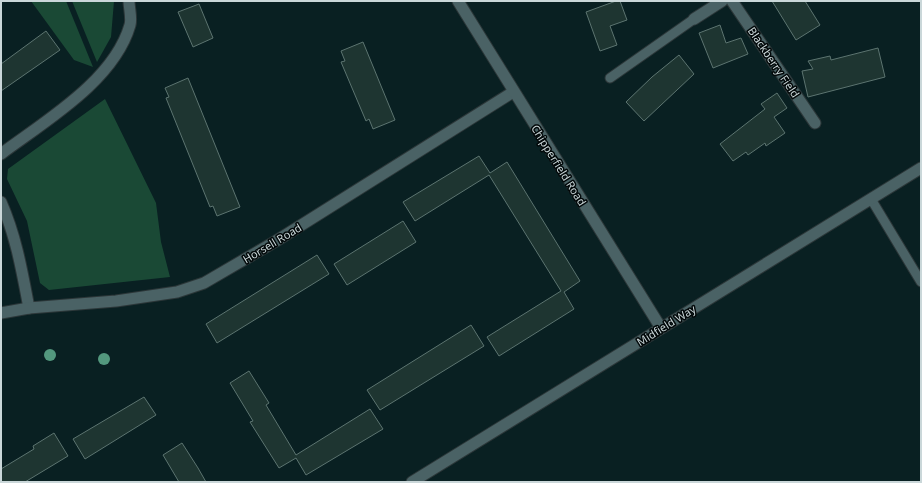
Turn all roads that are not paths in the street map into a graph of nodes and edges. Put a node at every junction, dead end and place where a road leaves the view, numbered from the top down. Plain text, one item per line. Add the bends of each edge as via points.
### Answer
1 (129, 1) edge
2 (458, 1) edge
3 (722, 1) edge
4 (732, 1) edge
5 (694, 19) joint
6 (610, 78) dead end
7 (513, 92) junction
8 (815, 124) dead end
9 (1, 154) edge
10 (920, 172) edge
11 (871, 199) junction
12 (1, 202) edge
13 (921, 282) edge
14 (28, 308) junction
15 (1, 313) edge
16 (661, 328) junction
17 (412, 482) edge

1 - 9 street via 130,24 118,53 99,76 73,100
2 - 7 street, Chipperfield Road
3 - 5 street
4 - 8 street, Blackberry Field
5 - 6 lane
7 - 14 street, Horsell Road via 276,241 204,283 177,292 116,301
7 - 16 street, Chipperfield Road
10 - 11 street, Midfield Way
11 - 13 lane
11 - 16 street, Midfield Way
12 - 14 street via 19,254
14 - 15 street, Horsell Road
16 - 17 street, Midfield Way

